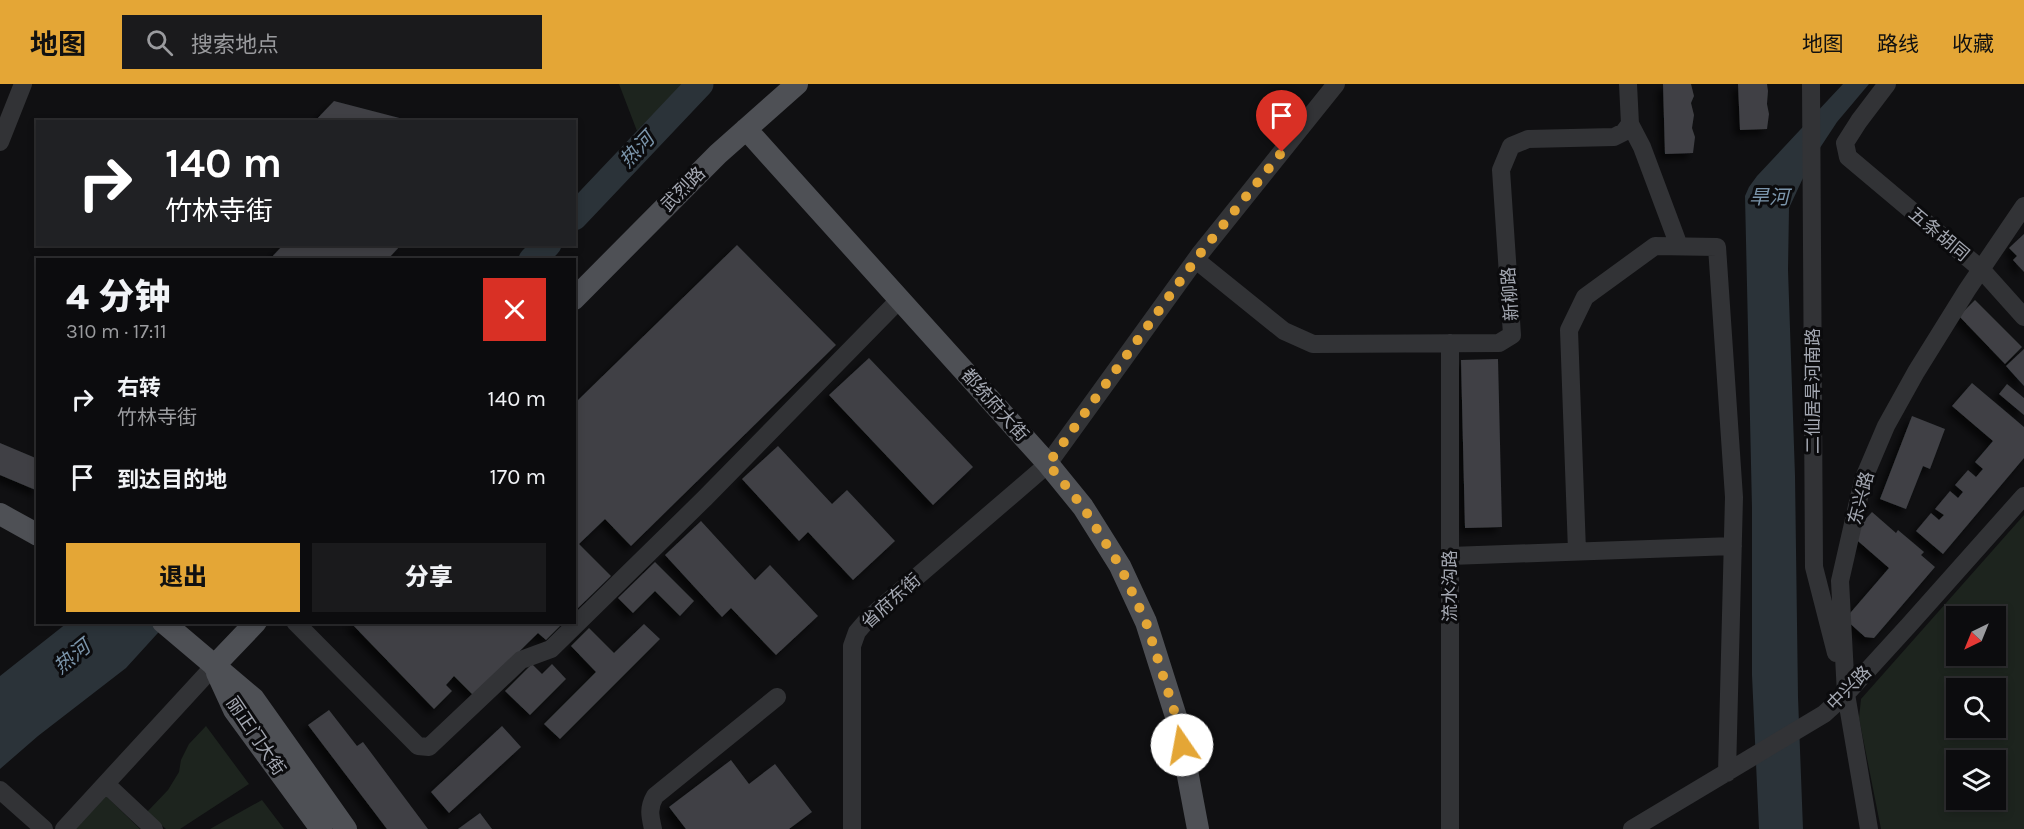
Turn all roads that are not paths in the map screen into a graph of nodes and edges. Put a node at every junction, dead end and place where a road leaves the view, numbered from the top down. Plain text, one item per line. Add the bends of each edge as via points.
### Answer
1 (23, 84) edge
2 (797, 84) edge
3 (1336, 84) edge
4 (1628, 84) edge
5 (1811, 84) edge
6 (1887, 84) edge
7 (1630, 124) junction
8 (746, 129) junction
9 (0, 142) edge
10 (2024, 206) edge
11 (1679, 246) junction
12 (1196, 260) junction
13 (1981, 269) junction
14 (576, 297) edge
15 (900, 299) junction
16 (2024, 317) edge
17 (1450, 343) junction
18 (1048, 464) junction
19 (2024, 496) edge
20 (0, 514) edge
21 (36, 534) edge
22 (1732, 546) junction
23 (1577, 551) junction
24 (1450, 556) junction
25 (254, 624) edge
26 (297, 624) edge
27 (167, 625) edge
28 (214, 666) junction
29 (1846, 694) junction
30 (777, 697) dead end
31 (1727, 773) junction
32 (106, 784) junction
33 (0, 790) edge
34 (44, 829) edge
35 (64, 829) edge
36 (154, 829) edge
37 (321, 829) edge
38 (346, 829) edge
39 (653, 829) edge
40 (852, 829) edge
41 (1198, 829) edge
42 (1449, 829) edge
43 (1632, 829) edge
44 (1869, 829) edge

1 - 9 street
2 - 8 main road, 武烈路
3 - 12 street, 省府东街
4 - 7 street
5 - 29 street, 二仙居旱河南路 via 1814,567
6 - 13 street, 五条胡同 via 1845,143 1848,157
7 - 11 street
7 - 17 street, 新柳路 via 1614,137 1528,139 1511,146 1501,170 1512,335 1499,343
8 - 14 main road, 武烈路
8 - 15 main road, 都统府大街
10 - 13 street, 东兴路
11 - 22 street via 1717,247 1734,497
11 - 23 street via 1655,246 1586,297 1569,330
12 - 17 street, 新柳路 via 1284,331 1313,344
12 - 18 street, 省府东街
13 - 16 street, 五条胡同
13 - 29 street, 东兴路 via 1916,372 1886,426 1863,480 1840,581
15 - 18 main road, 都统府大街
15 - 26 street via 551,649 522,660 429,747 418,746
17 - 24 street, 流水沟路
18 - 40 street, 省府东街 via 857,632 852,646
18 - 41 main road, 都统府大街 via 1083,507 1120,566 1146,622 1178,723
19 - 29 street, 中兴路
20 - 21 main road
22 - 23 street
22 - 31 street
23 - 24 street
24 - 42 street, 流水沟路
25 - 28 main road
27 - 28 main road
28 - 32 street
28 - 37 main road, 丽正门大街 via 234,710
28 - 38 main road, 丽正门大街 via 254,699
29 - 31 street, 中兴路 via 1809,724
29 - 44 street, 东兴路
30 - 39 street via 656,796 650,804
31 - 43 street, 中兴路
32 - 35 street
32 - 36 street
33 - 34 street

